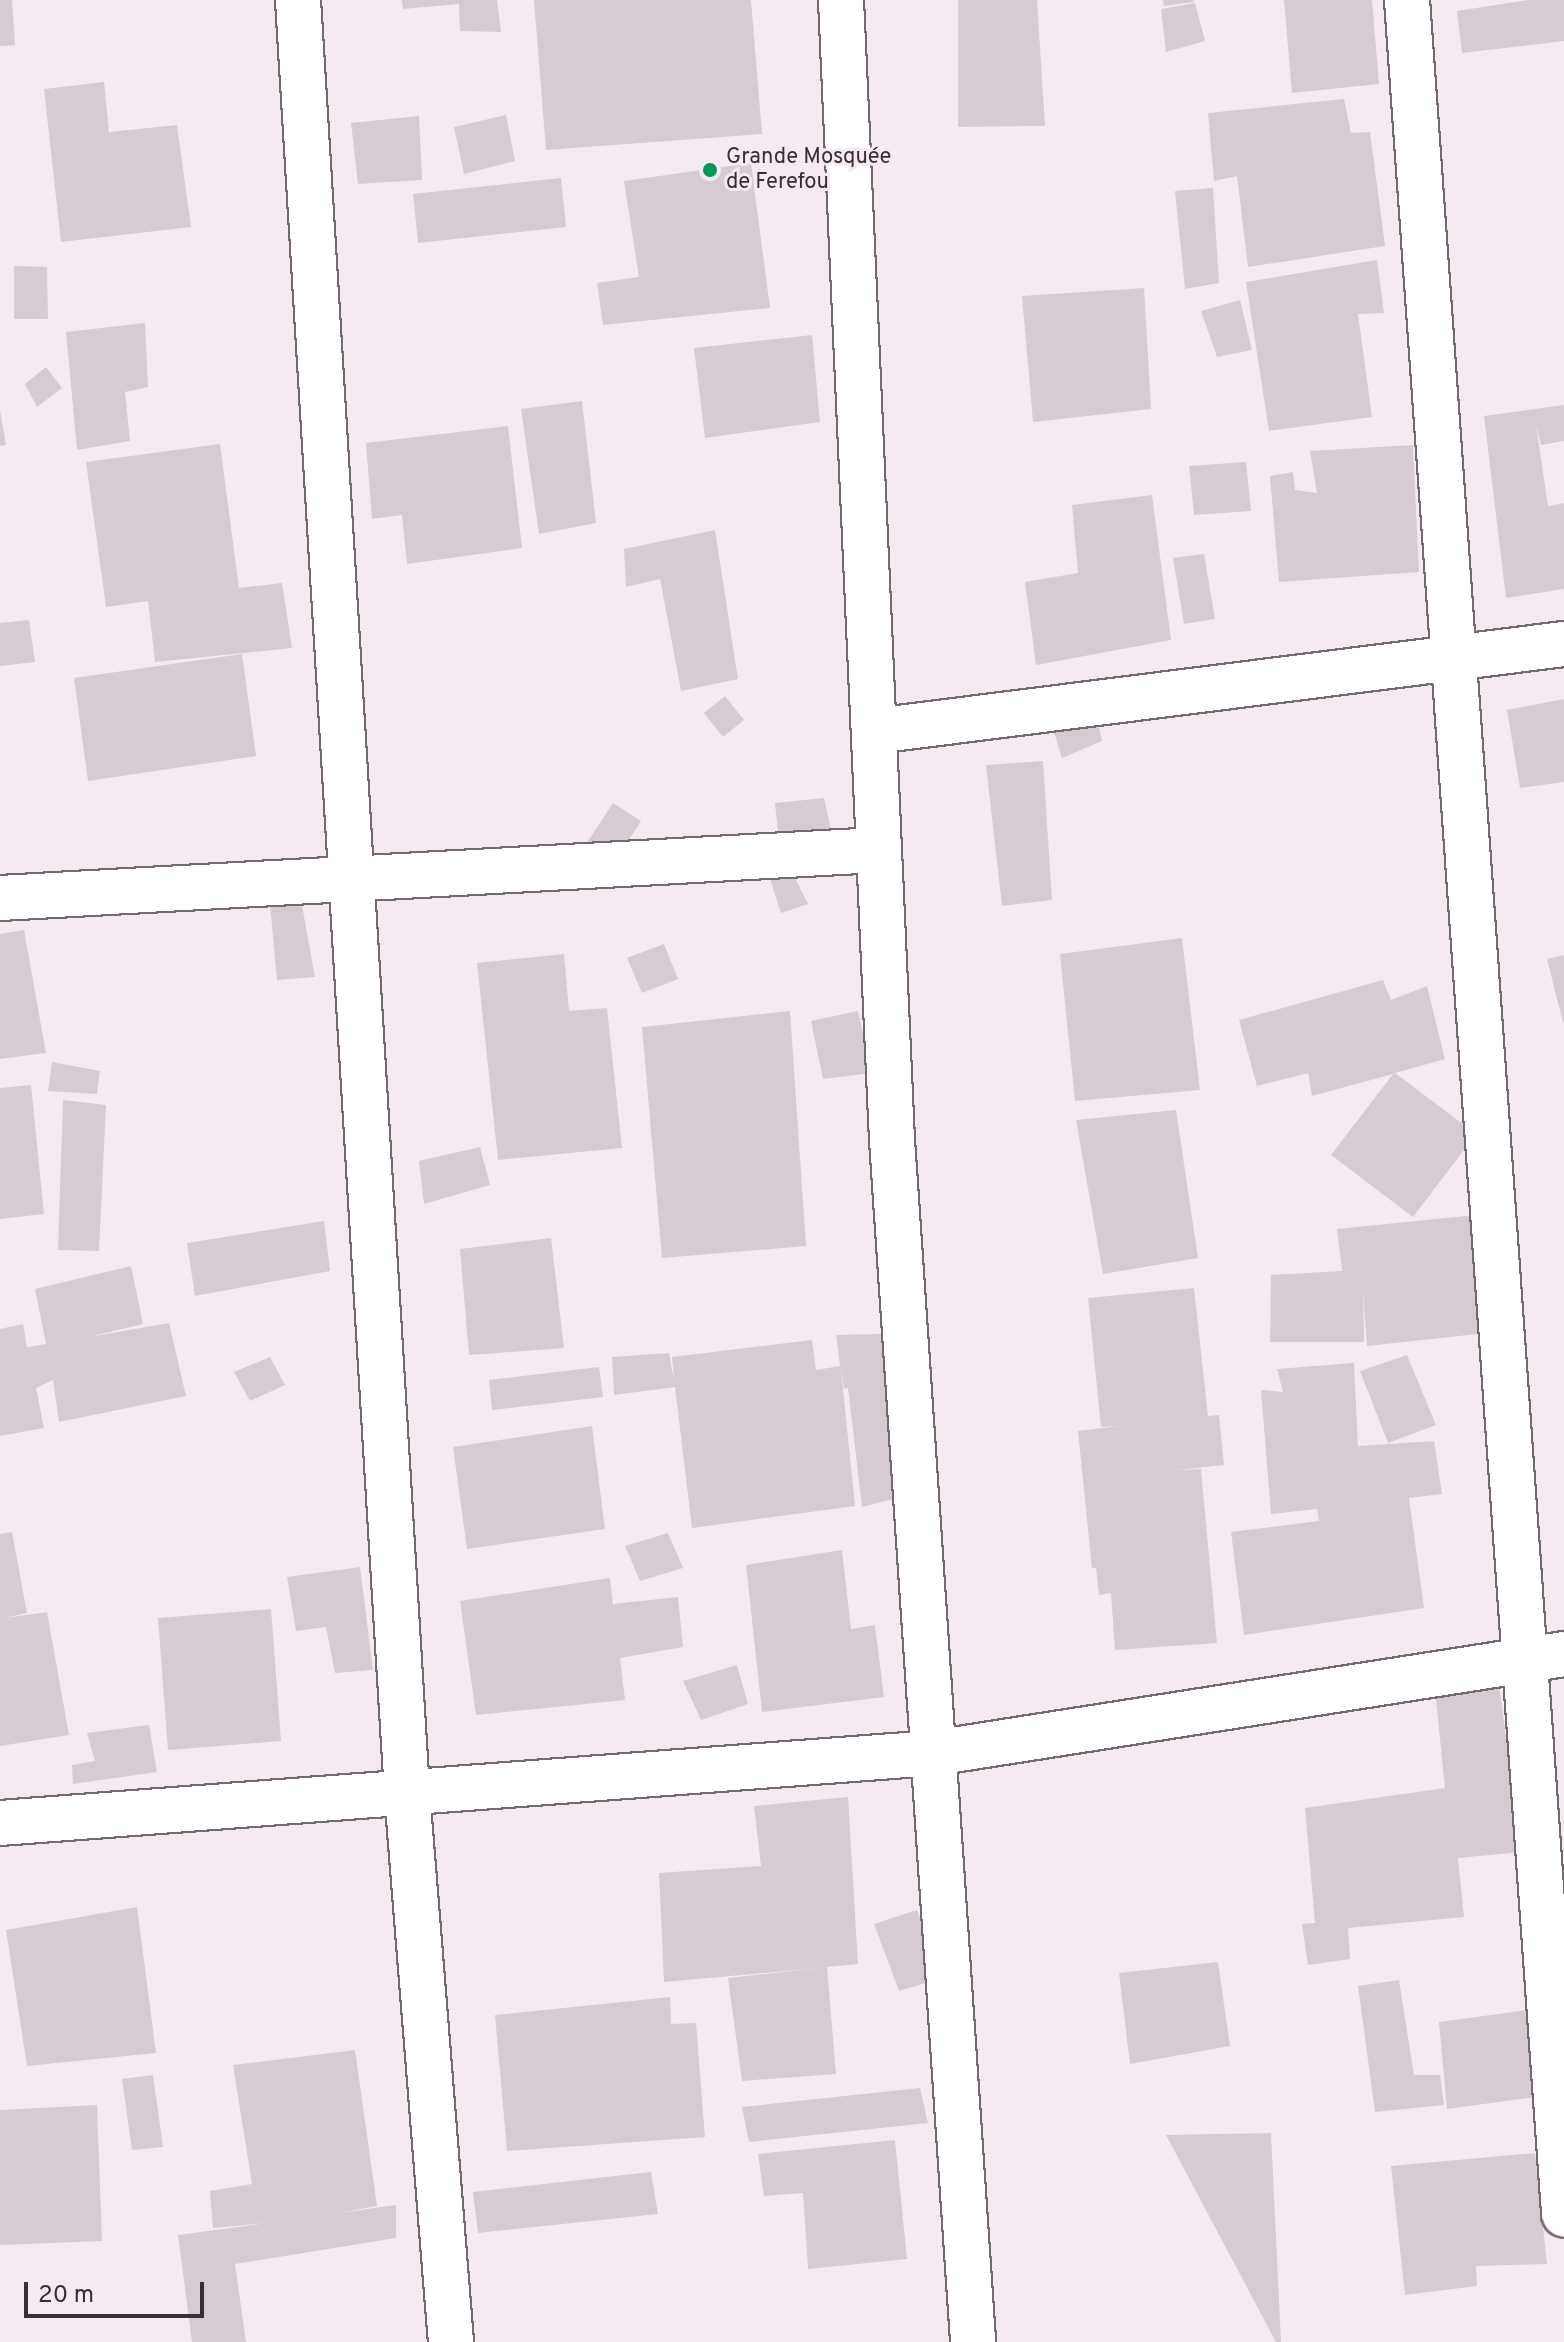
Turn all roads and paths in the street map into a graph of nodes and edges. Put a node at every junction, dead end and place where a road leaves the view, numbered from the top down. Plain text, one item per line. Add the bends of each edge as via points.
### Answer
1 (298, 0) edge
2 (841, 0) edge
3 (1407, 0) edge
4 (1564, 644) edge
5 (1452, 658) junction
6 (875, 731) junction
7 (879, 850) junction
8 (351, 879) junction
9 (0, 898) edge
10 (1544, 1658) edge
11 (934, 1753) junction
12 (407, 1793) junction
13 (0, 1823) edge
14 (1564, 2214) edge
15 (451, 2342) edge
16 (973, 2342) edge

1 - 8 street
2 - 6 street
3 - 5 street
4 - 5 street
5 - 6 street
5 - 10 street
6 - 7 street
7 - 8 street
7 - 11 street via 892,1140
8 - 9 street
8 - 12 street
10 - 11 street
10 - 14 street
11 - 12 street
11 - 16 street
12 - 13 street
12 - 15 street

